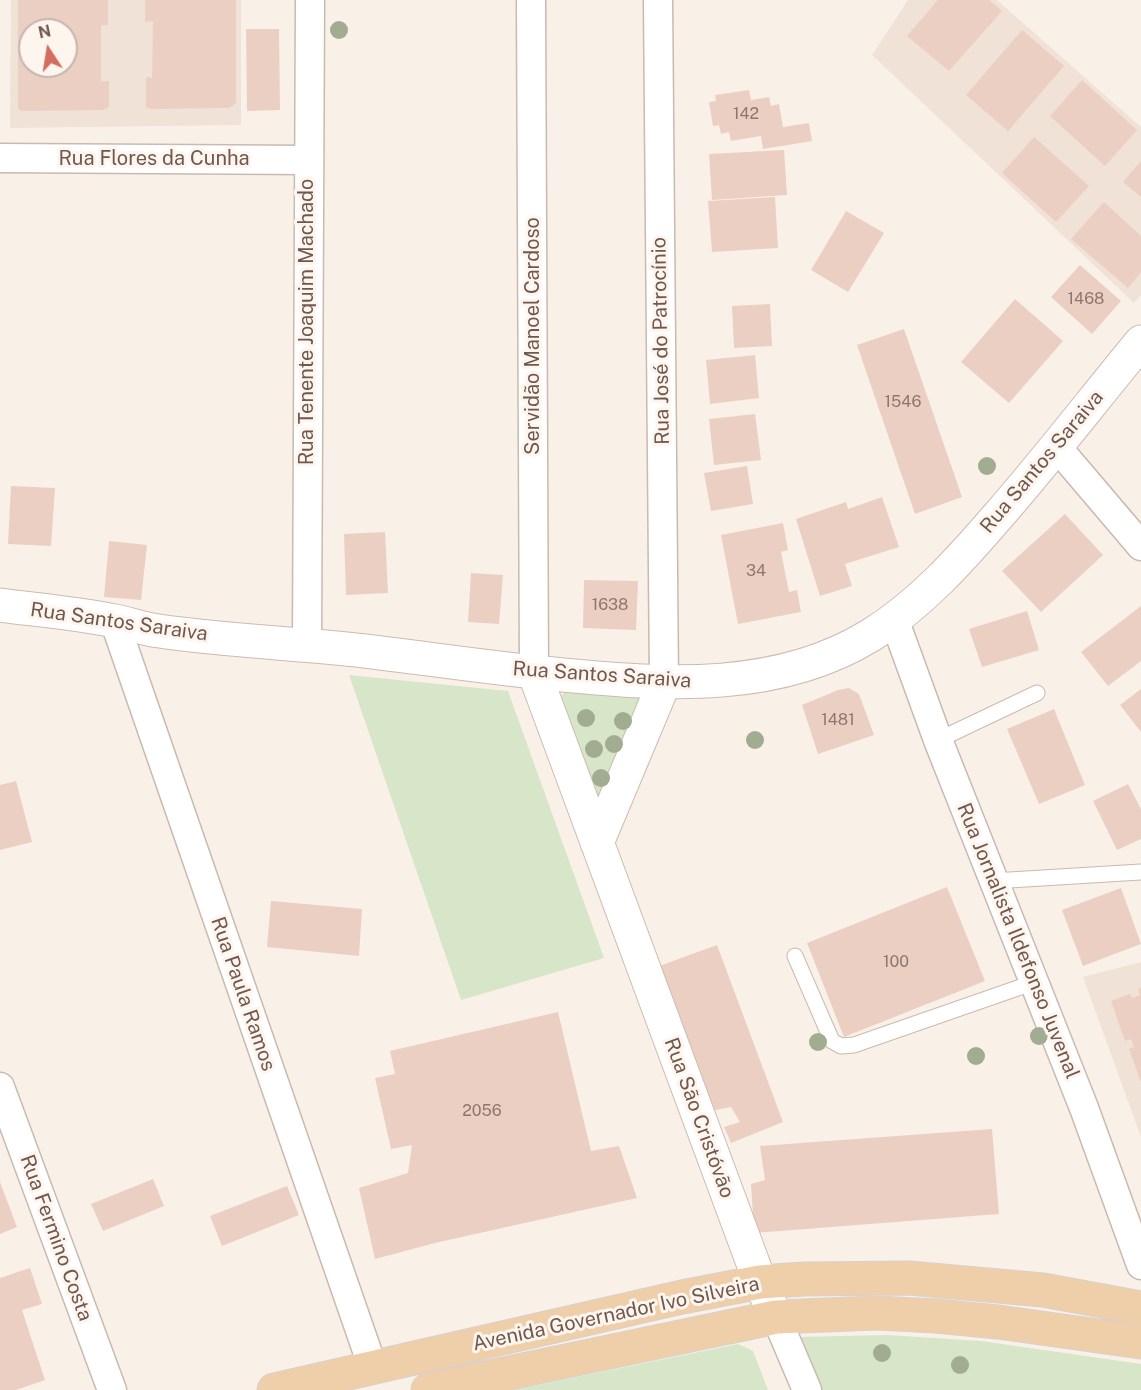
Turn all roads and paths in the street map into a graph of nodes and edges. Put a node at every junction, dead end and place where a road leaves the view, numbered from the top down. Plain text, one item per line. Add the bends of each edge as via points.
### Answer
1 (309, 0) edge
2 (531, 0) edge
3 (658, 0) edge
4 (0, 158) edge
5 (308, 160) junction
6 (1141, 342) edge
7 (1056, 446) junction
8 (1141, 546) edge
9 (0, 605) edge
10 (894, 619) junction
11 (114, 621) junction
12 (307, 644) junction
13 (534, 672) junction
14 (664, 683) junction
15 (1037, 693) dead end
16 (938, 740) junction
17 (597, 843) junction
18 (1141, 872) edge
19 (993, 881) junction
20 (795, 956) dead end
21 (1035, 982) junction
22 (0, 1087) edge
23 (1141, 1264) edge
24 (760, 1282) junction
25 (682, 1297) junction
26 (1141, 1308) edge
27 (776, 1317) junction
28 (690, 1334) junction
29 (1141, 1342) edge
30 (373, 1368) junction
31 (112, 1390) edge
32 (274, 1390) edge
33 (428, 1390) edge
34 (807, 1390) edge

1 - 5 street, Rua Tenente Joaquim Machado
2 - 13 street, Servidão Manoel Cardoso
3 - 14 street, Rua José do Patrocínio
4 - 5 street, Rua Flores da Cunha
5 - 12 street, Rua Tenente Joaquim Machado
6 - 7 main road, Rua Santos Saraiva
7 - 8 street
7 - 10 main road, Rua Santos Saraiva via 973,545 934,586
9 - 11 main road, Rua Santos Saraiva
10 - 14 main road, Rua Santos Saraiva via 836,654 800,667 765,676
10 - 16 street, Rua Jornalista Ildefonso Juvenal
11 - 12 main road, Rua Santos Saraiva via 157,631
11 - 30 street, Rua Paula Ramos
12 - 13 main road, Rua Santos Saraiva
13 - 14 main road, Rua Santos Saraiva
13 - 17 main road, Rua São Cristóvão
14 - 17 main road
15 - 16 lane
16 - 19 street, Rua Jornalista Ildefonso Juvenal
17 - 24 main road, Rua São Cristóvão
18 - 19 lane
19 - 21 street, Rua Jornalista Ildefonso Juvenal
20 - 21 lane via 832,1041 841,1046 854,1045
21 - 23 street, Rua Jornalista Ildefonso Juvenal
22 - 31 street, Rua Fermino Costa
24 - 25 main road, Avenida Governador Ivo Silveira
24 - 26 main road, Avenida Governador Ivo Silveira via 909,1278 1042,1290
24 - 27 main road, Rua São Cristóvão
25 - 28 main road via 692,1303 697,1313
25 - 30 main road, Avenida Governador Ivo Silveira
27 - 28 main road, Avenida Governador Ivo Silveira
27 - 29 main road, Avenida Governador Ivo Silveira via 877,1313 936,1316
27 - 34 street, Rua São Cristóvão
28 - 33 main road, Avenida Governador Ivo Silveira
30 - 32 main road, Avenida Governador Ivo Silveira

